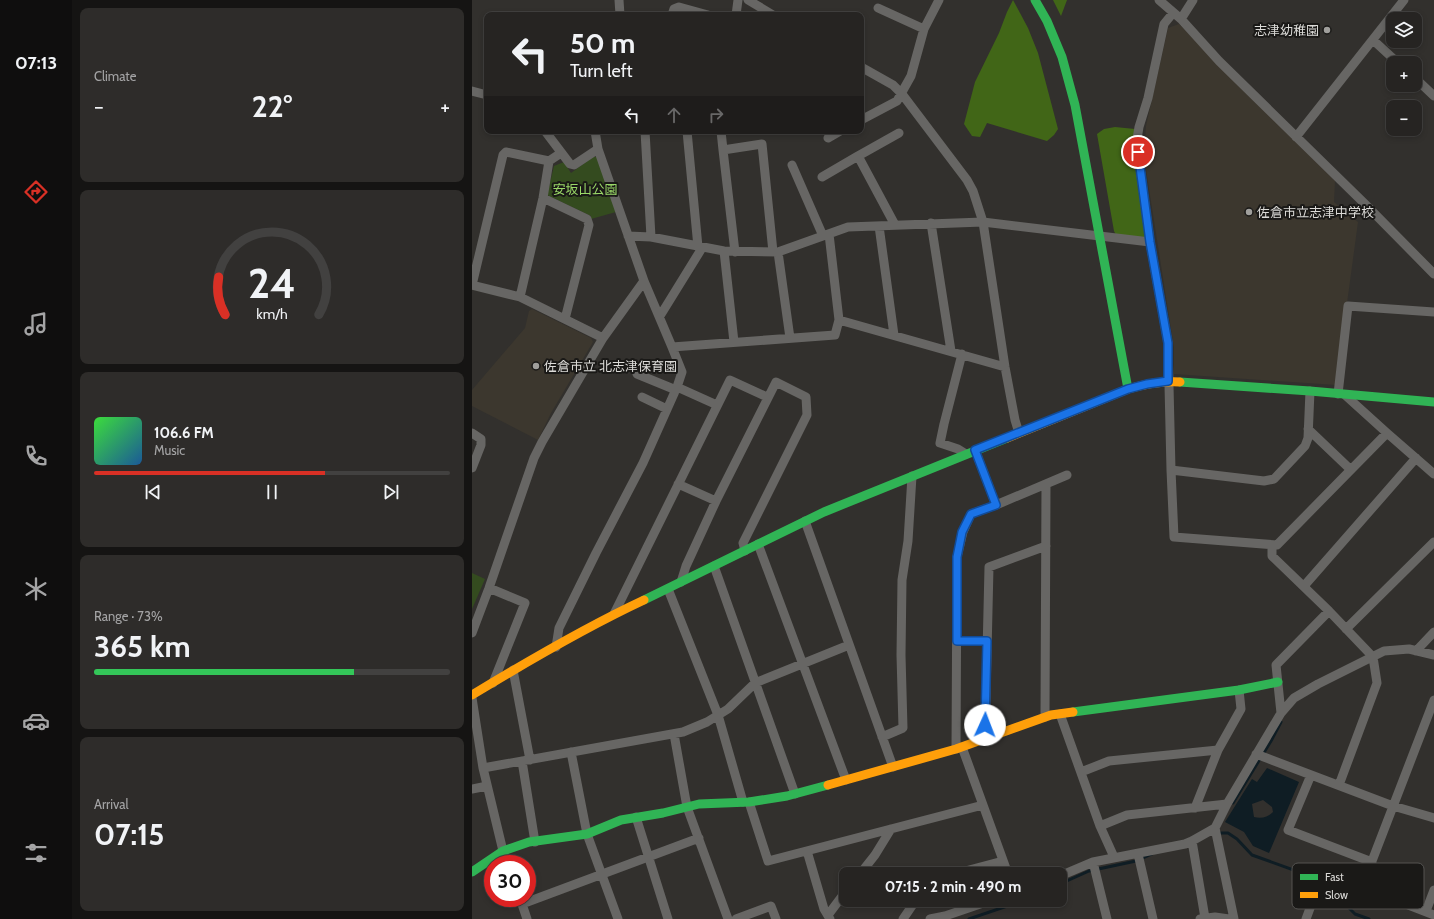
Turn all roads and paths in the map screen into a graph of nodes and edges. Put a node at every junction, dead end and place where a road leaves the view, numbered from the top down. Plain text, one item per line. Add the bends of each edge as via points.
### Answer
1 (620, 0) edge
2 (738, 0) edge
3 (748, 0) edge
4 (940, 0) edge
5 (1035, 0) edge
6 (1159, 0) edge
7 (1193, 0) edge
8 (1404, 0) edge
9 (878, 8) dead end
10 (620, 12) edge
11 (673, 12) edge
12 (697, 12) edge
13 (736, 12) edge
14 (768, 12) edge
15 (1173, 13) junction
16 (1181, 19) junction
17 (924, 29) junction
18 (1373, 40) junction
19 (1390, 56) edge
20 (864, 69) edge
21 (1422, 85) edge
22 (472, 91) edge
23 (484, 94) edge
24 (902, 94) junction
25 (1434, 96) edge
26 (864, 118) edge
27 (899, 133) dead end
28 (547, 134) edge
29 (596, 134) edge
30 (644, 134) edge
31 (687, 134) edge
32 (721, 134) edge
33 (835, 134) edge
34 (1296, 137) junction
35 (828, 138) dead end
36 (598, 149) junction
37 (723, 150) junction
38 (561, 153) junction
39 (858, 156) junction
40 (549, 161) junction
41 (792, 165) dead end
42 (822, 177) dead end
43 (543, 198) junction
44 (983, 222) junction
45 (931, 223) junction
46 (895, 225) junction
47 (879, 226) junction
48 (826, 235) junction
49 (1099, 235) junction
50 (628, 236) junction
51 (651, 237) junction
52 (1150, 242) junction
53 (700, 248) junction
54 (724, 252) junction
55 (735, 252) junction
56 (776, 252) junction
57 (1434, 274) edge
58 (644, 281) junction
59 (472, 285) edge
60 (520, 296) junction
61 (1434, 312) edge
62 (660, 316) junction
63 (565, 318) junction
64 (839, 320) junction
65 (894, 335) junction
66 (603, 338) junction
67 (790, 338) junction
68 (734, 342) junction
69 (672, 347) junction
70 (951, 351) junction
71 (962, 354) junction
72 (1005, 367) junction
73 (637, 374) dead end
74 (1168, 381) junction
75 (676, 388) junction
76 (1128, 389) junction
77 (1310, 391) junction
78 (1341, 394) junction
79 (642, 397) dead end
80 (767, 397) junction
81 (1434, 402) edge
82 (717, 405) junction
83 (667, 409) junction
84 (1308, 429) junction
85 (472, 433) edge
86 (1019, 433) junction
87 (1386, 433) junction
88 (975, 450) junction
89 (966, 454) junction
90 (1416, 458) junction
91 (472, 468) edge
92 (1171, 470) junction
93 (1351, 470) junction
94 (1434, 474) edge
95 (1067, 475) dead end
96 (912, 476) junction
97 (678, 484) junction
98 (1046, 484) junction
99 (716, 501) junction
100 (996, 505) junction
101 (805, 521) junction
102 (1434, 542) edge
103 (758, 544) junction
104 (1046, 546) junction
105 (1272, 546) junction
106 (745, 550) junction
107 (714, 566) junction
108 (681, 582) junction
109 (1304, 586) junction
110 (489, 588) junction
111 (668, 589) junction
112 (1329, 611) junction
113 (614, 614) junction
114 (473, 628) edge
115 (1346, 628) junction
116 (1434, 632) edge
117 (957, 641) junction
118 (987, 641) junction
119 (849, 645) junction
120 (556, 647) junction
121 (1416, 651) junction
122 (1434, 655) edge
123 (1373, 657) junction
124 (803, 663) junction
125 (513, 670) junction
126 (1278, 682) junction
127 (493, 683) junction
128 (755, 683) junction
129 (1239, 690) junction
130 (472, 695) edge
131 (472, 698) edge
132 (1434, 700) edge
133 (1281, 713) junction
134 (1060, 714) junction
135 (718, 715) junction
136 (1045, 717) junction
137 (674, 734) junction
138 (882, 737) junction
139 (985, 739) junction
140 (959, 748) junction
141 (1218, 750) junction
142 (571, 752) junction
143 (1256, 754) junction
144 (526, 760) junction
145 (893, 767) junction
146 (483, 768) junction
147 (1081, 772) junction
148 (1311, 775) junction
149 (846, 780) junction
150 (1339, 785) junction
151 (487, 786) junction
152 (472, 790) edge
153 (795, 794) junction
154 (746, 802) junction
155 (1227, 804) junction
156 (983, 805) junction
157 (1392, 806) junction
158 (687, 808) junction
159 (1194, 808) junction
160 (636, 817) junction
161 (1434, 818) edge
162 (1100, 826) junction
163 (1214, 828) junction
164 (890, 829) junction
165 (587, 834) junction
166 (698, 838) junction
167 (1192, 841) junction
168 (536, 842) junction
169 (503, 851) junction
170 (807, 851) junction
171 (1138, 854) junction
172 (504, 855) edge
173 (648, 857) junction
174 (1114, 858) junction
175 (1003, 861) junction
176 (1093, 862) junction
177 (1372, 862) joint
178 (866, 867) edge
179 (980, 867) edge
180 (1005, 867) edge
181 (472, 872) edge
182 (1067, 873) edge
183 (602, 874) junction
184 (1434, 890) edge
185 (536, 896) edge
186 (839, 902) edge
187 (523, 907) edge
188 (911, 907) edge
189 (971, 907) edge
190 (1310, 909) edge
191 (1420, 909) edge
192 (1430, 913) edge
193 (829, 917) edge
194 (1202, 918) edge
195 (527, 919) edge
196 (618, 919) edge
197 (668, 919) edge
198 (728, 919) edge
199 (736, 919) edge
200 (776, 919) edge
201 (903, 919) edge
202 (930, 919) edge
203 (1107, 919) edge
204 (1153, 919) edge
205 (1229, 919) edge
206 (1234, 919) edge
207 (1306, 919) edge

1 - 10 street
2 - 13 street
3 - 14 street
4 - 17 street
5 - 49 street via 1047,21 1064,64 1075,105
6 - 15 street
7 - 16 street
8 - 18 street
9 - 17 street
11 - 12 street via 679,7
15 - 16 street
15 - 52 street via 1164,24 1137,139
16 - 34 street via 1218,61
17 - 24 street via 911,76
18 - 19 street
18 - 34 street
20 - 24 street via 893,85
21 - 25 street
22 - 23 street
24 - 26 street via 897,101
24 - 44 street via 967,180
27 - 39 street
28 - 38 street
29 - 36 street
30 - 51 street
31 - 53 street
32 - 37 street
33 - 35 street
34 - 57 street
36 - 38 street via 574,165
36 - 50 street
37 - 55 street
37 - 56 street via 762,144
38 - 40 street
39 - 42 street
39 - 46 street
40 - 43 street
40 - 59 street via 506,152 503,155
41 - 48 street
43 - 60 street
43 - 63 street via 587,218 589,225
44 - 45 street
44 - 49 street
44 - 72 street
45 - 46 street
45 - 70 street
46 - 47 street
47 - 48 street via 848,227
47 - 65 street
48 - 56 street
48 - 64 street
49 - 52 street
49 - 76 street
50 - 51 street
50 - 58 street
51 - 53 street
52 - 74 street via 1168,343
53 - 54 street
53 - 62 street
54 - 55 street
54 - 68 street
55 - 56 street
56 - 67 street
58 - 62 street
58 - 66 street
59 - 60 street
60 - 63 street
61 - 78 street via 1348,306
62 - 69 street
63 - 66 street
64 - 65 street
64 - 67 street via 835,335
65 - 70 street
66 - 110 street via 534,458
67 - 68 street
68 - 69 street
69 - 75 street via 682,372
70 - 71 street
71 - 72 street
71 - 89 street via 940,443
72 - 86 street
73 - 75 street
74 - 76 street
74 - 77 street
74 - 92 street
75 - 82 street
75 - 83 street
76 - 86 street
77 - 78 street
77 - 84 street
78 - 81 street
78 - 87 street
79 - 83 street
80 - 82 street via 730,380
80 - 99 street
80 - 106 street via 776,382 806,397 807,415 743,543
82 - 97 street
83 - 120 street via 643,463 559,628
84 - 92 street via 1305,446 1274,479 1264,481
84 - 93 street
85 - 91 street via 481,439 481,444
86 - 88 street
87 - 90 street
87 - 93 street
88 - 89 street
88 - 100 street
89 - 96 street
90 - 94 street
90 - 109 street
92 - 105 street via 1174,537
93 - 105 street via 1277,545
95 - 98 street
96 - 101 street
96 - 138 street via 908,541 902,580 903,728
97 - 99 street
97 - 113 street
98 - 100 street
98 - 104 street
99 - 108 street
100 - 117 street via 971,514 962,532 957,557
101 - 103 street
101 - 119 street
102 - 115 street
103 - 106 street
103 - 124 street
104 - 118 street via 989,567
104 - 136 street
105 - 109 street via 1272,556
106 - 107 street
107 - 108 street
107 - 128 street
108 - 111 street
109 - 112 street
110 - 114 street
110 - 127 street via 525,602
111 - 113 street
111 - 135 street
112 - 115 street
112 - 126 street via 1276,665
113 - 120 street
115 - 123 street
116 - 121 street
117 - 118 street
117 - 140 street
118 - 139 street
119 - 124 street
119 - 138 street
120 - 125 street
121 - 122 street
121 - 123 street via 1384,651
123 - 133 street via 1294,698
123 - 150 street via 1377,683
124 - 128 street
124 - 149 street
125 - 127 street
125 - 144 street
126 - 129 street
126 - 133 street
127 - 130 street
128 - 135 street via 728,709
128 - 153 street
129 - 134 street
129 - 141 street via 1241,709
131 - 146 street
132 - 157 street
133 - 143 street
134 - 136 street
134 - 147 street
135 - 137 street via 707,722
135 - 154 street
136 - 139 street
137 - 142 street
137 - 158 street
138 - 145 street
139 - 140 street
140 - 145 street
140 - 156 street
141 - 147 street via 1109,761
141 - 159 street
142 - 144 street
142 - 165 street
143 - 148 street
143 - 155 street
144 - 146 street
144 - 168 street
145 - 149 street
146 - 151 street
147 - 162 street
148 - 150 street
148 - 177 street via 1288,830
149 - 153 street
150 - 157 street
151 - 152 street
151 - 169 street
153 - 154 street
154 - 158 street via 699,804
154 - 170 street via 768,861
155 - 159 street
155 - 163 street
156 - 164 street
156 - 175 street
157 - 161 street
157 - 177 street
158 - 160 street
158 - 166 street
159 - 162 street via 1127,815
160 - 165 street via 620,820
160 - 173 street
162 - 174 street
163 - 167 street
163 - 206 street
164 - 170 street
164 - 178 street
165 - 168 street
165 - 183 street
166 - 173 street
166 - 198 street
167 - 171 street
167 - 194 street
168 - 169 street via 528,842
169 - 172 street
169 - 181 street
170 - 193 street via 824,909
171 - 174 street
171 - 204 street
173 - 183 street
173 - 197 street
174 - 176 street
175 - 179 street
175 - 180 street
176 - 182 street
176 - 203 street
183 - 185 street
183 - 196 street
184 - 192 street
186 - 193 street
187 - 195 street
188 - 201 street
189 - 202 street
190 - 207 street
191 - 192 street
194 - 205 street
199 - 200 street via 771,906

